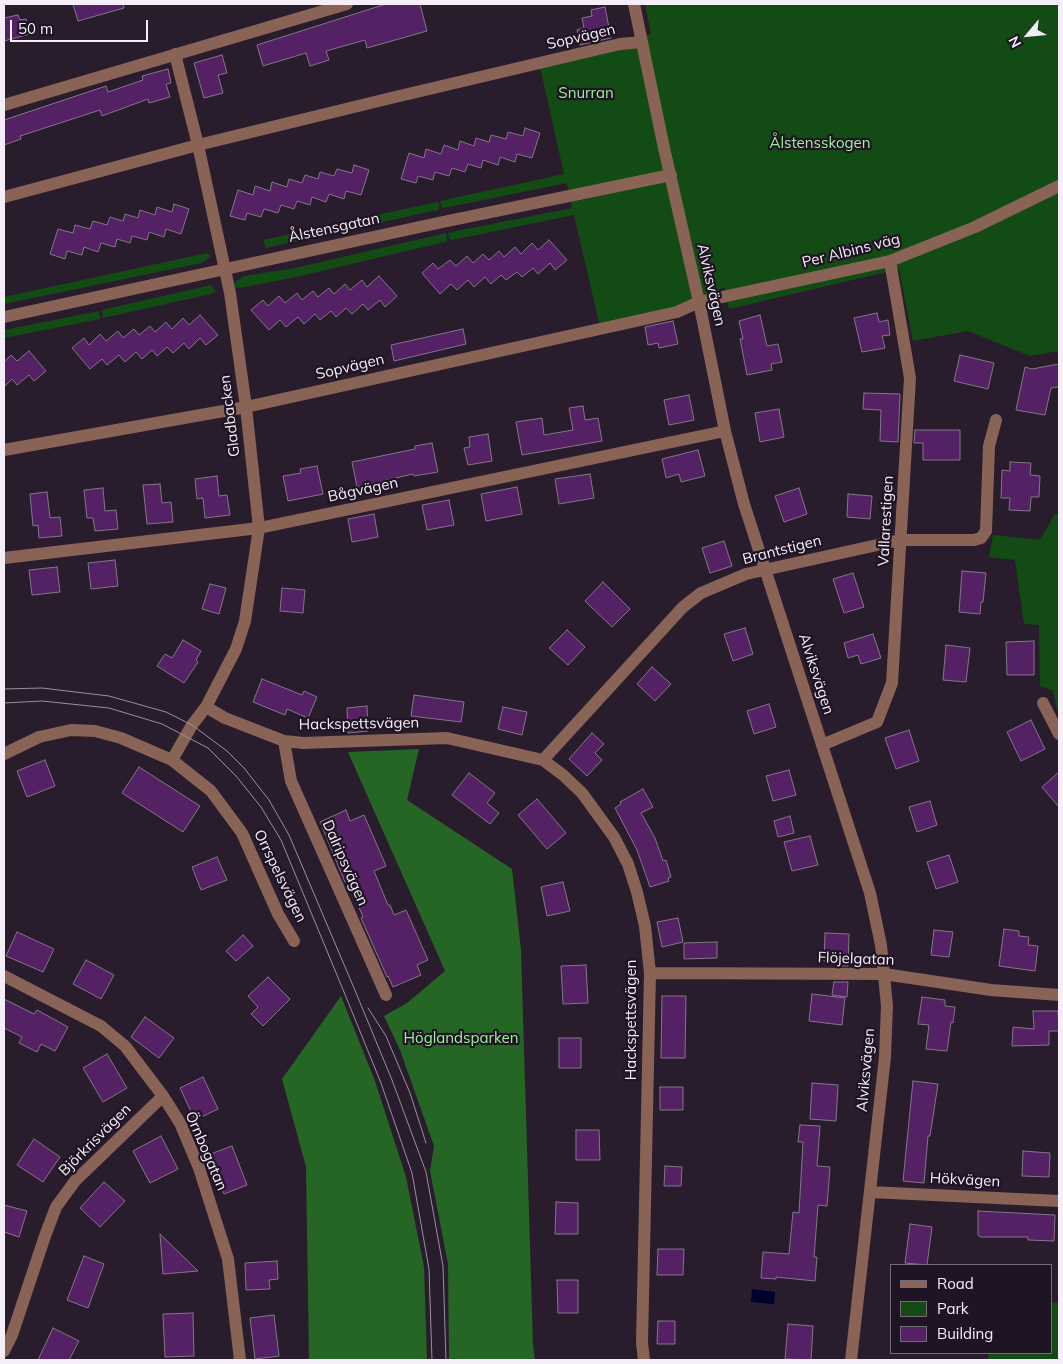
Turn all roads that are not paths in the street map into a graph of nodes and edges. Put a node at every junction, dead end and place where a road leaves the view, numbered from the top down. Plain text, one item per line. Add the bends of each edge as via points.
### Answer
1 (347, 4) edge
2 (634, 4) edge
3 (642, 42) junction
4 (175, 54) junction
5 (4, 105) edge
6 (198, 145) junction
7 (671, 176) junction
8 (1059, 186) edge
9 (4, 197) edge
10 (890, 260) junction
11 (225, 268) junction
12 (699, 302) junction
13 (4, 317) edge
14 (246, 407) junction
15 (996, 420) dead end
16 (726, 431) junction
17 (4, 450) edge
18 (260, 528) junction
19 (900, 540) junction
20 (4, 558) edge
21 (765, 569) junction
22 (1043, 703) dead end
23 (206, 707) junction
24 (1059, 734) edge
25 (284, 741) junction
26 (822, 744) junction
27 (4, 754) edge
28 (172, 760) junction
29 (544, 760) junction
30 (294, 941) dead end
31 (650, 973) junction
32 (884, 974) junction
33 (4, 976) edge
34 (1059, 994) edge
35 (386, 995) dead end
36 (163, 1096) junction
37 (870, 1192) junction
38 (1059, 1201) edge
39 (4, 1351) edge
40 (240, 1360) edge
41 (644, 1360) edge
42 (851, 1360) edge

1 - 4 street
2 - 3 street, Alviksvägen
3 - 6 street, Sopvägen via 620,44
3 - 7 street, Alviksvägen
4 - 5 street
4 - 6 street, Gladbacken
6 - 9 street, Sopvägen
6 - 11 street, Gladbacken
7 - 11 street, Ålstensgatan
7 - 12 street, Alviksvägen
8 - 10 street, Per Albins väg via 975,227
10 - 12 street, Per Albins väg
10 - 19 street, Vallarestigen via 910,378
11 - 13 street, Ålstensgatan
11 - 14 street, Gladbacken
12 - 14 street, Sopvägen via 677,312
12 - 16 street, Alviksvägen
14 - 17 street, Sopvägen
14 - 18 street, Gladbacken
15 - 19 street, Brantstigen via 989,446 986,531 981,538
16 - 18 street, Bågvägen
16 - 21 street, Alviksvägen via 744,504
18 - 20 street, Bågvägen
18 - 23 street, Gladbacken via 245,621 236,649
19 - 21 street, Brantstigen
19 - 26 street, Vallarestigen via 892,683 877,722
21 - 26 street, Alviksvägen
21 - 29 street, Brantstigen via 701,593 683,607
22 - 24 street
23 - 25 street, Hackspettsvägen
23 - 28 street, Gladbacken
25 - 29 street, Hackspettsvägen via 447,738
25 - 35 street, Dalripsvägen via 291,780
26 - 32 street, Alviksvägen via 870,893 882,945
27 - 28 street, Orrspelsvägen via 39,737 71,730 96,731 121,738
28 - 30 street, Orrspelsvägen via 211,791 242,833 278,914
29 - 31 street, Hackspettsvägen via 582,793 614,837 628,864 645,926
31 - 32 street, Flöjelgatan
31 - 41 street, Hackspettsvägen
32 - 34 street, Flöjelgatan via 991,990
32 - 37 street, Alviksvägen via 887,1006 885,1057
33 - 36 street, Örnbogatan via 101,1026 125,1046
36 - 39 street, Björkrisvägen via 75,1181 56,1207
36 - 40 street, Örnbogatan via 180,1123 199,1168 228,1259
37 - 38 street, Hökvägen
37 - 42 street, Alviksvägen

